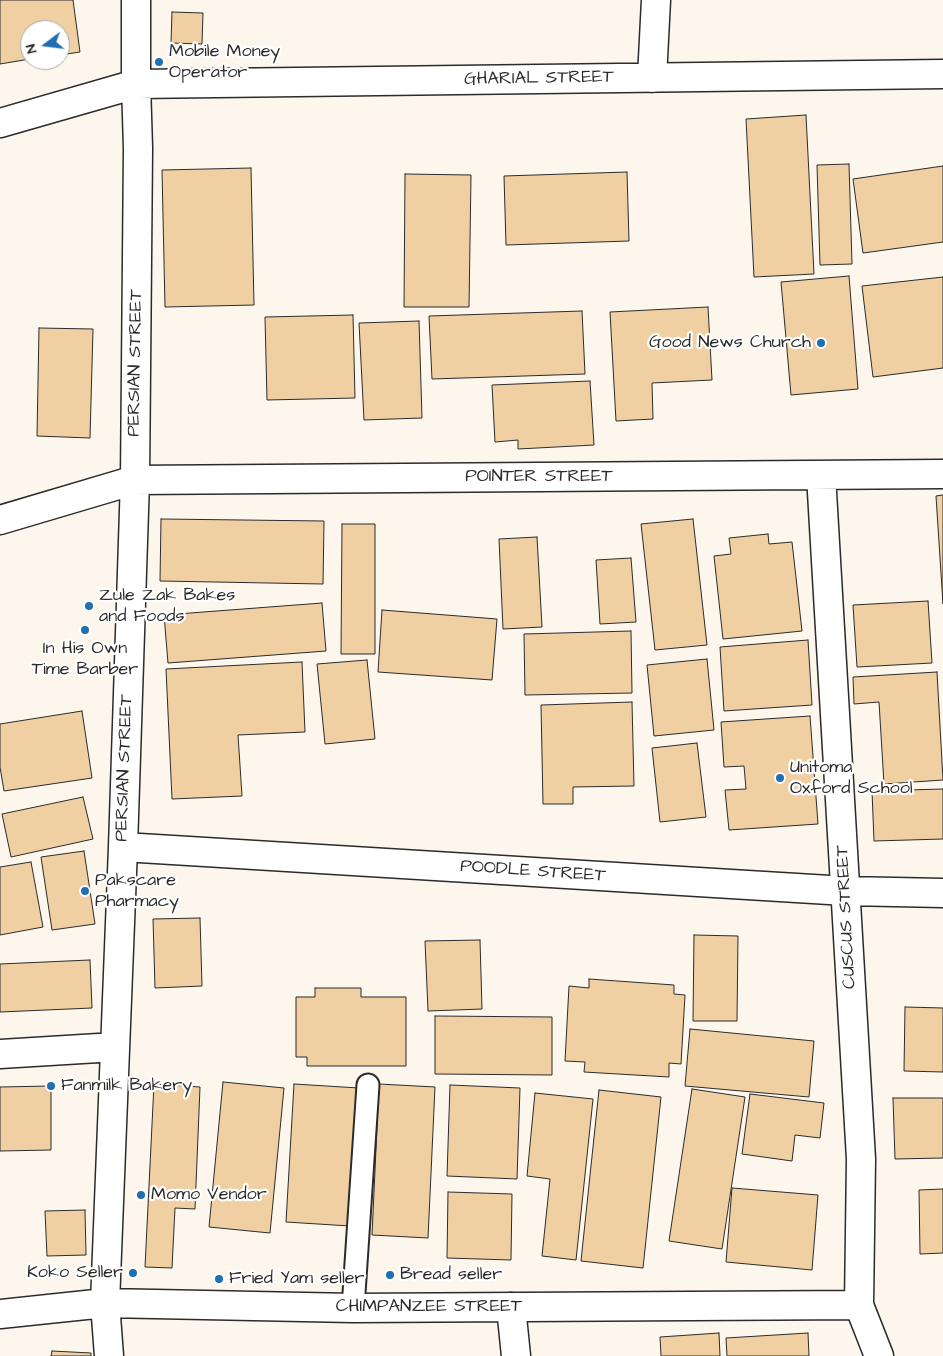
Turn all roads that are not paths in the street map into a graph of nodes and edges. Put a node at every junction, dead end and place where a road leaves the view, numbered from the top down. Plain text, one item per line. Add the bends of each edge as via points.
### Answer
1 (136, 0) edge
2 (656, 0) edge
3 (943, 74) edge
4 (652, 78) junction
5 (136, 84) junction
6 (0, 123) edge
7 (943, 474) edge
8 (821, 475) junction
9 (135, 480) junction
10 (0, 520) edge
11 (123, 847) junction
12 (846, 891) junction
13 (943, 893) edge
14 (115, 1047) junction
15 (0, 1054) edge
16 (368, 1085) dead end
17 (105, 1302) junction
18 (859, 1305) junction
19 (511, 1307) junction
20 (353, 1308) junction
21 (0, 1314) edge
22 (109, 1356) edge
23 (516, 1356) edge
24 (879, 1356) edge

1 - 5 street, PERSIAN STREET
2 - 4 street
3 - 4 street, GHARIAL STREET
4 - 5 street, GHARIAL STREET
5 - 6 street, GHARIAL STREET
5 - 9 street, PERSIAN STREET
7 - 8 street, POINTER STREET
8 - 9 street, POINTER STREET
8 - 12 street, CUSCUS STREET
9 - 10 street, POINTER STREET
9 - 11 street, PERSIAN STREET
11 - 12 street, POODLE STREET
11 - 14 street, PERSIAN STREET
12 - 13 street, POODLE STREET
12 - 18 street, CUSCUS STREET via 861,1159
14 - 15 street
14 - 17 street, PERSIAN STREET
16 - 20 lane
17 - 20 street, CHIMPANZEE STREET
17 - 21 street, CHIMPANZEE STREET
17 - 22 street, PERSIAN STREET
18 - 19 street, CHIMPANZEE STREET
18 - 24 street, CUSCUS STREET
19 - 20 street, CHIMPANZEE STREET
19 - 23 street

